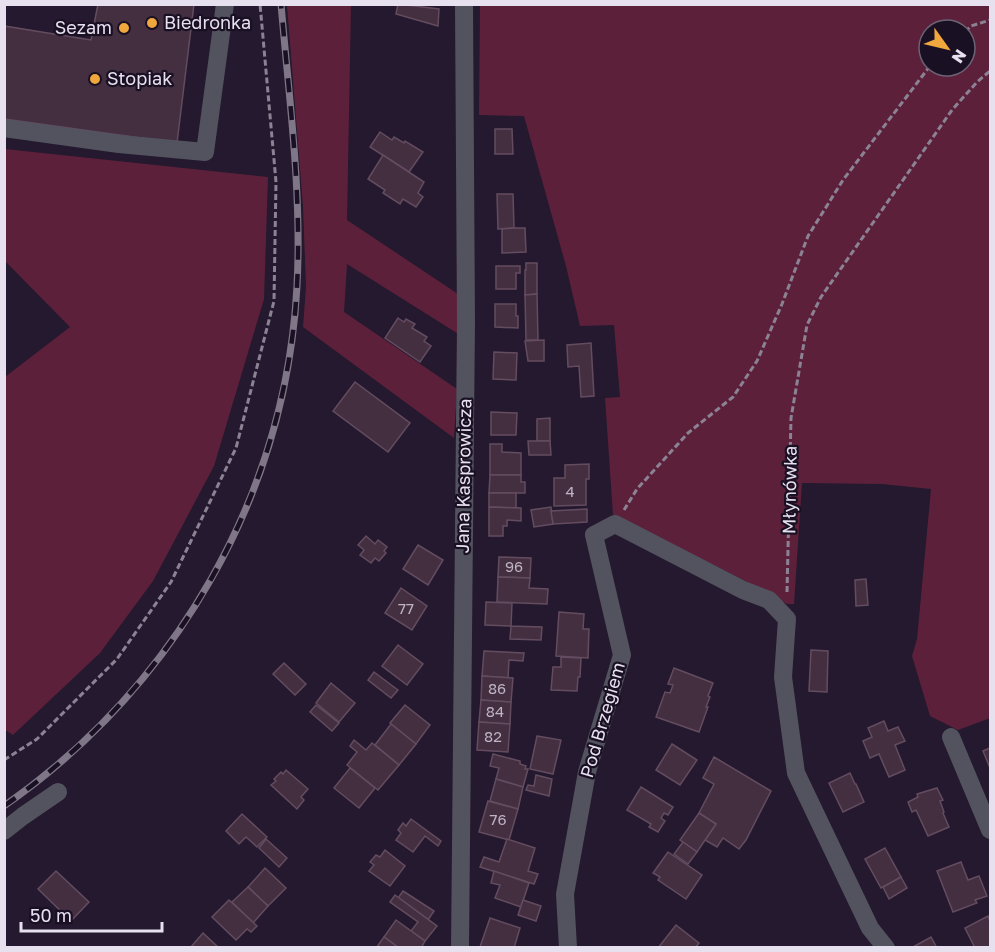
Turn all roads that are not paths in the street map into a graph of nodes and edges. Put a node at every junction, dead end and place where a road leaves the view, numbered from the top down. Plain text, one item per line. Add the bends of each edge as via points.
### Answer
1 (225, 4) edge
2 (464, 4) edge
3 (4, 128) edge
4 (951, 737) dead end
5 (58, 792) dead end
6 (990, 830) edge
7 (4, 831) edge
8 (459, 948) edge
9 (568, 948) edge
10 (886, 948) edge

1 - 3 street via 205,152
2 - 8 street, Jana Kasprowicza via 466,333
4 - 6 street
5 - 7 street
9 - 10 street, Pod Brzegiem via 566,894 585,782 622,655 594,535 615,524 769,600 787,619 783,677 796,773 870,928

